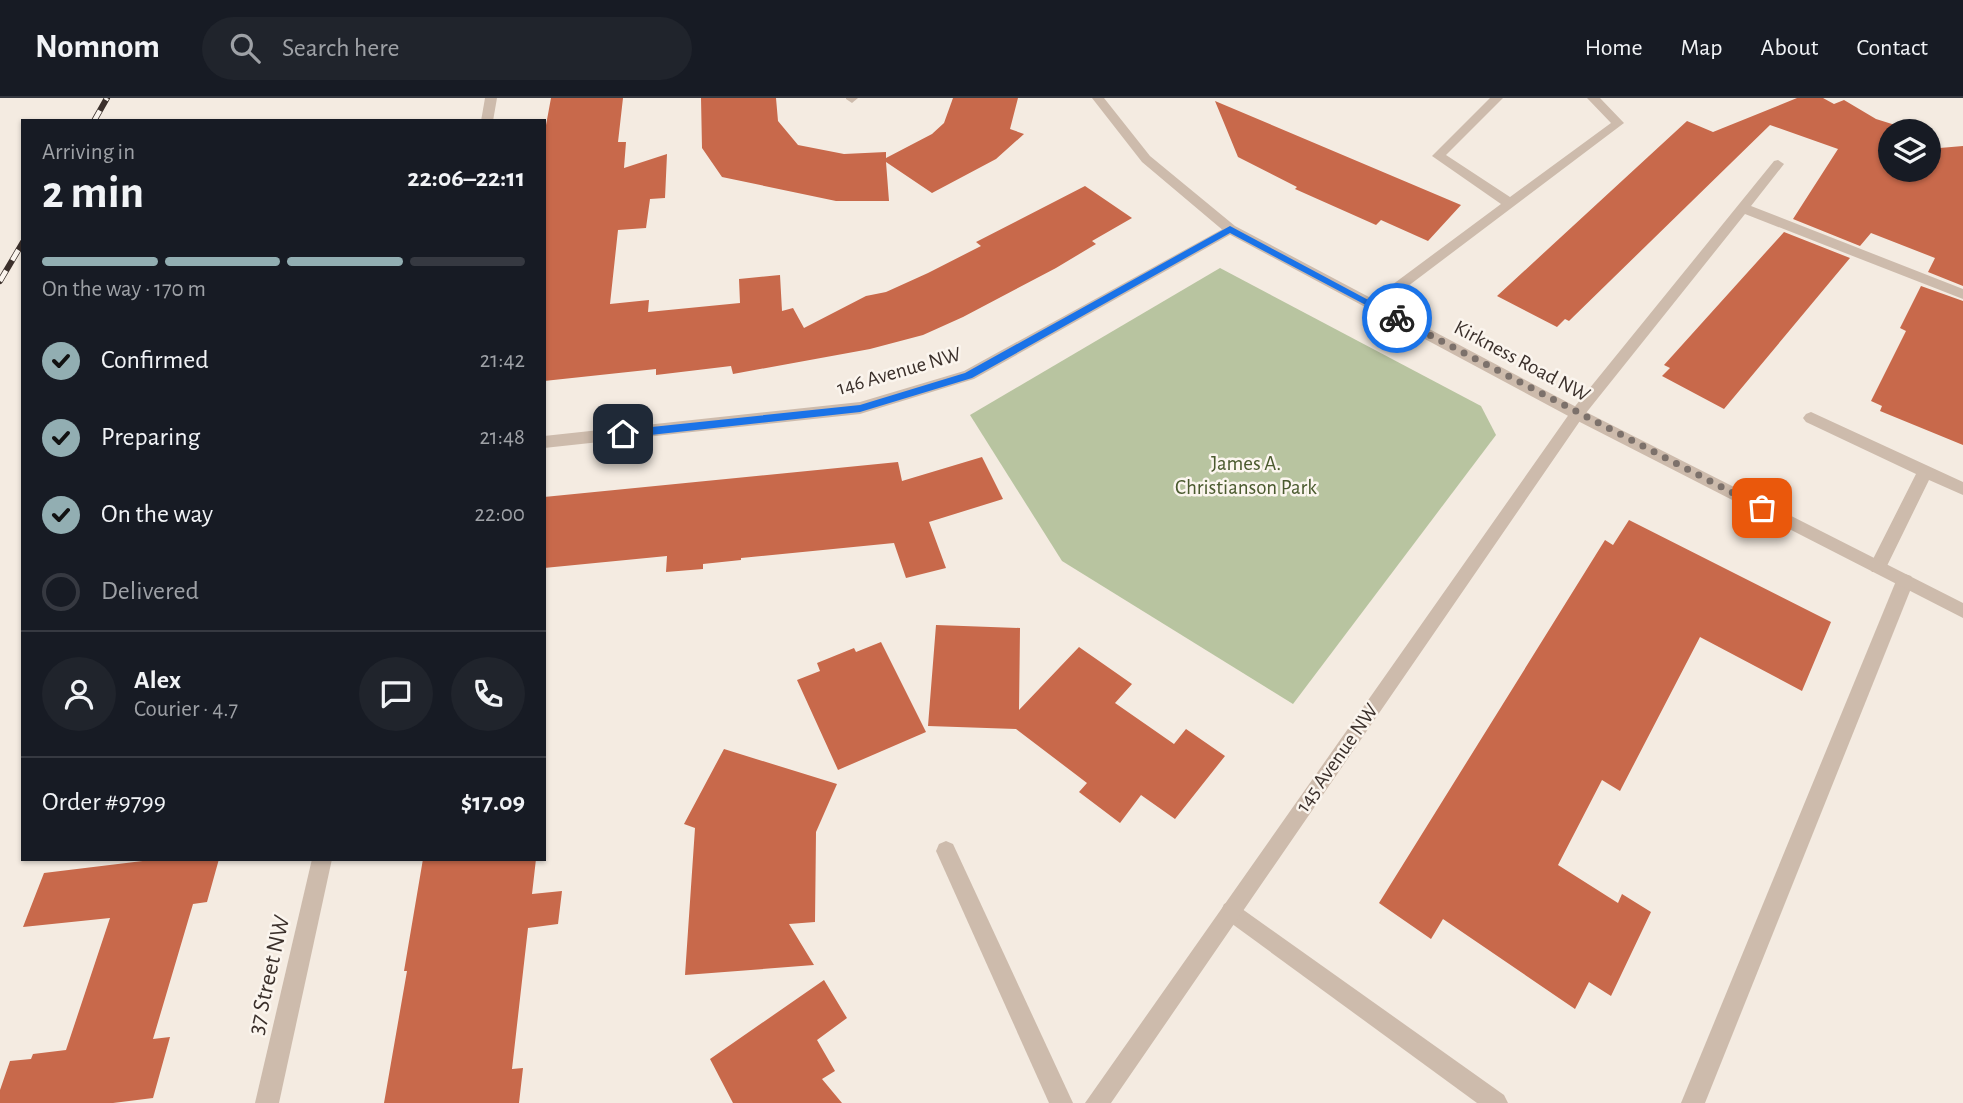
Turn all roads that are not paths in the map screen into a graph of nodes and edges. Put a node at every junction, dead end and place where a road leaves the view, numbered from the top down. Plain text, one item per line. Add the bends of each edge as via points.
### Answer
1 (491, 98) edge
2 (1098, 98) edge
3 (1497, 98) edge
4 (1593, 98) edge
5 (486, 119) edge
6 (1778, 163) dead end
7 (1511, 204) junction
8 (1742, 208) junction
9 (1230, 229) junction
10 (1963, 294) edge
11 (1374, 306) junction
12 (1577, 414) junction
13 (1811, 418) dead end
14 (546, 442) edge
15 (1963, 468) edge
16 (1925, 471) junction
17 (1959, 487) edge
18 (1878, 567) junction
19 (1905, 581) junction
20 (1963, 611) edge
21 (946, 852) dead end
22 (322, 861) edge
23 (1231, 911) junction
24 (267, 1103) edge
25 (1061, 1103) edge
26 (1097, 1103) edge
27 (1496, 1103) edge
28 (1693, 1103) edge

1 - 5 street
2 - 9 street, Kirkness Road NW via 1146,159
3 - 7 street via 1438,156
4 - 7 street via 1618,123
6 - 8 street, 145 Avenue NW
7 - 11 street
8 - 10 street
8 - 12 street, 145 Avenue NW
9 - 11 street, Kirkness Road NW
9 - 14 street, 146 Avenue NW via 969,375 860,408
11 - 12 street, Kirkness Road NW
12 - 18 street, Kirkness Road NW
12 - 23 street, 145 Avenue NW
13 - 16 street
15 - 17 street
16 - 17 street
16 - 18 street
18 - 19 street, Kirkness Road NW
19 - 20 street, Kirkness Road NW
19 - 28 street
21 - 25 street
22 - 24 street, 37 Street NW
23 - 26 street, 145 Avenue NW
23 - 27 street

